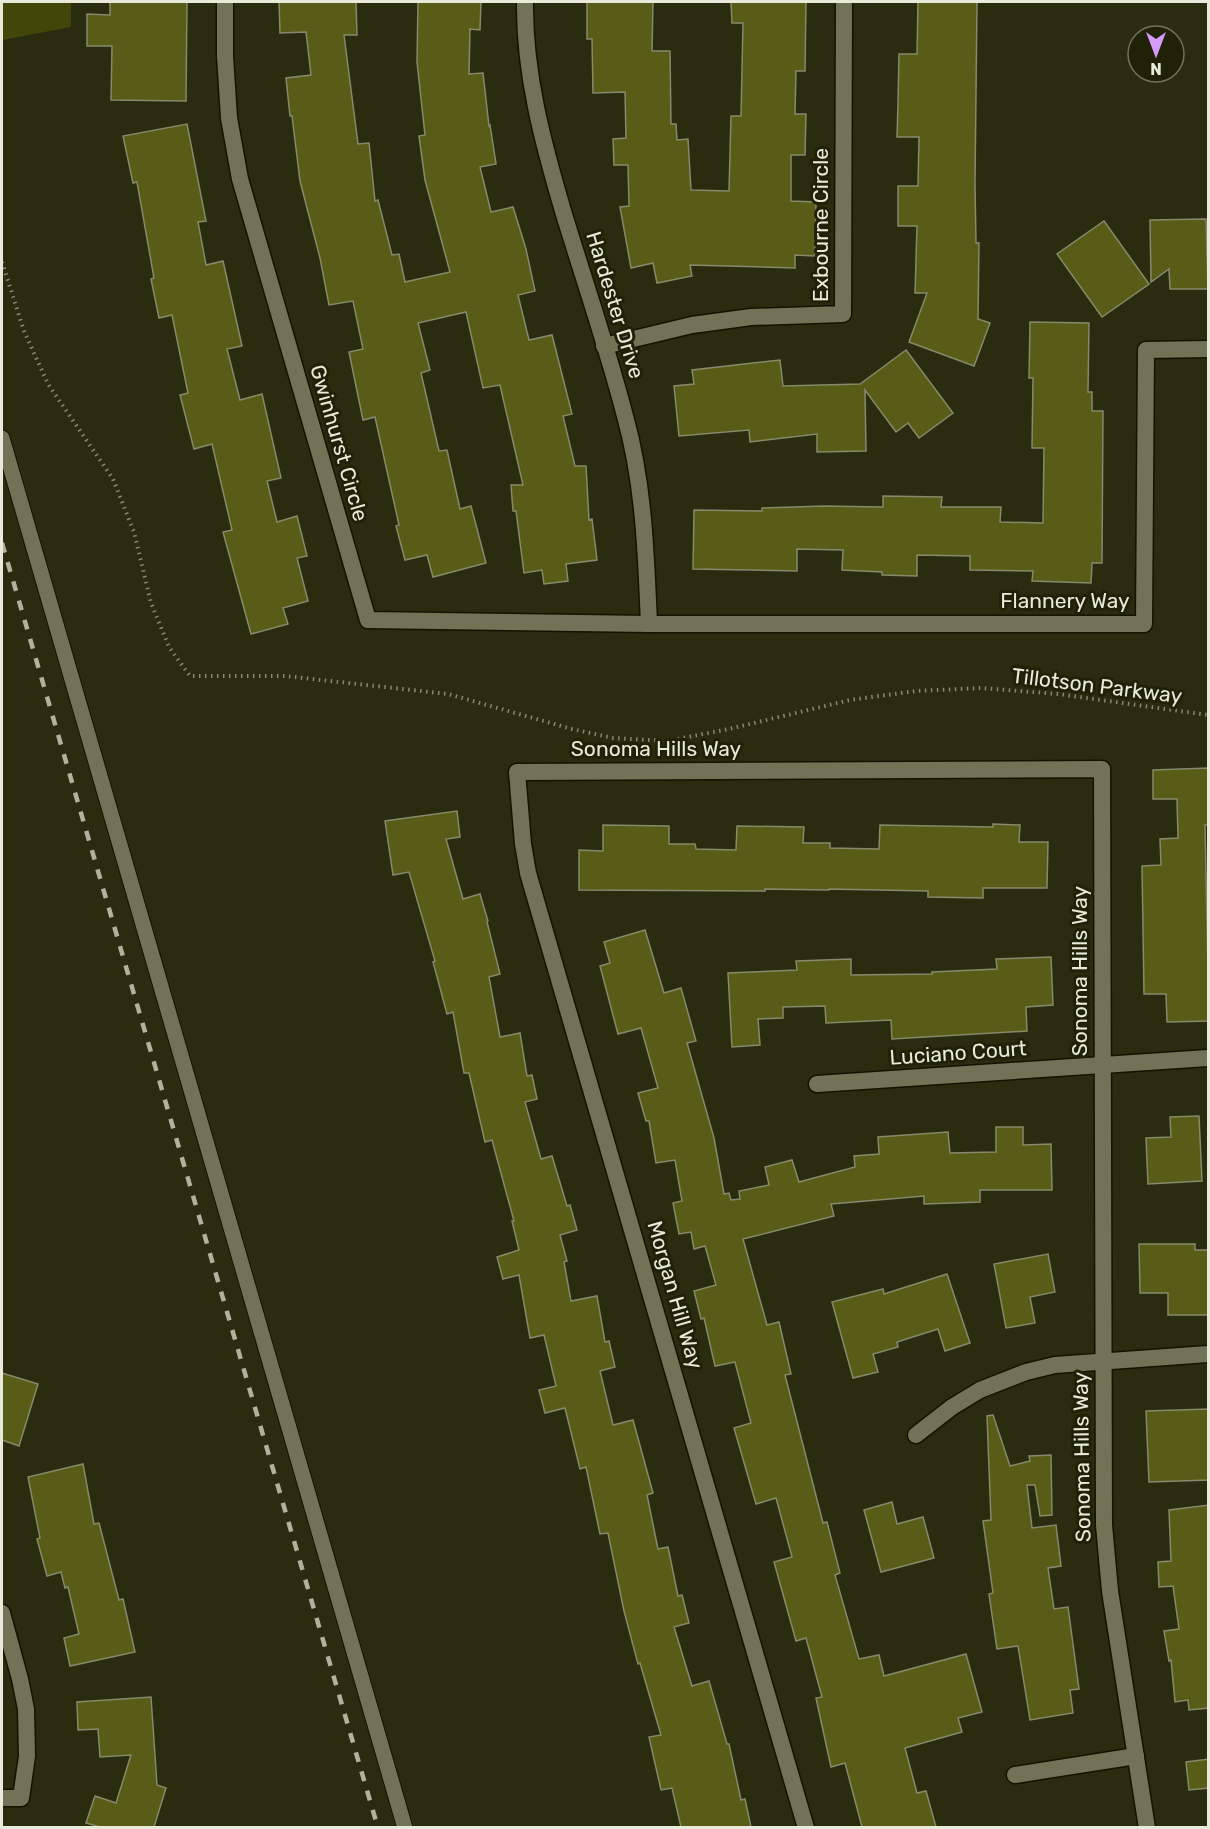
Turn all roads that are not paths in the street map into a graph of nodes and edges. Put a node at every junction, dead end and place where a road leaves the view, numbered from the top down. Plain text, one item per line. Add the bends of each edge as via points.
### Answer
1 (225, 2) edge
2 (525, 2) edge
3 (844, 2) edge
4 (604, 346) junction
5 (1209, 349) edge
6 (2, 438) edge
7 (649, 624) junction
8 (517, 772) joint
9 (1209, 1058) edge
10 (1102, 1066) junction
11 (817, 1084) dead end
12 (1209, 1354) edge
13 (1103, 1361) junction
14 (916, 1435) dead end
15 (2, 1613) edge
16 (1136, 1756) junction
17 (1015, 1775) dead end
18 (2, 1798) edge
19 (405, 1827) edge
20 (806, 1827) edge
21 (1147, 1827) edge

1 - 7 street, Gwinhurst Circle via 229,117 240,179 368,620
2 - 4 street, Hardester Drive via 531,79 544,148
3 - 4 street, Exbourne Circle via 843,314 751,317 692,325
4 - 7 street, Hardester Drive via 626,417 639,479
5 - 7 street, Flannery Way via 1146,350 1144,624
6 - 19 lane
8 - 10 street, Sonoma Hills Way via 1102,769
8 - 20 street, Morgan Hill Way via 528,873
9 - 10 street, Luciano Court
10 - 11 street, Luciano Court
10 - 13 street, Sonoma Hills Way
12 - 13 street
13 - 14 street via 1055,1365 1008,1378 952,1407
13 - 16 street, Sonoma Hills Way via 1104,1525 1110,1591
15 - 18 street via 20,1679 28,1738 21,1798
16 - 17 street
16 - 21 street, Sonoma Hills Way

